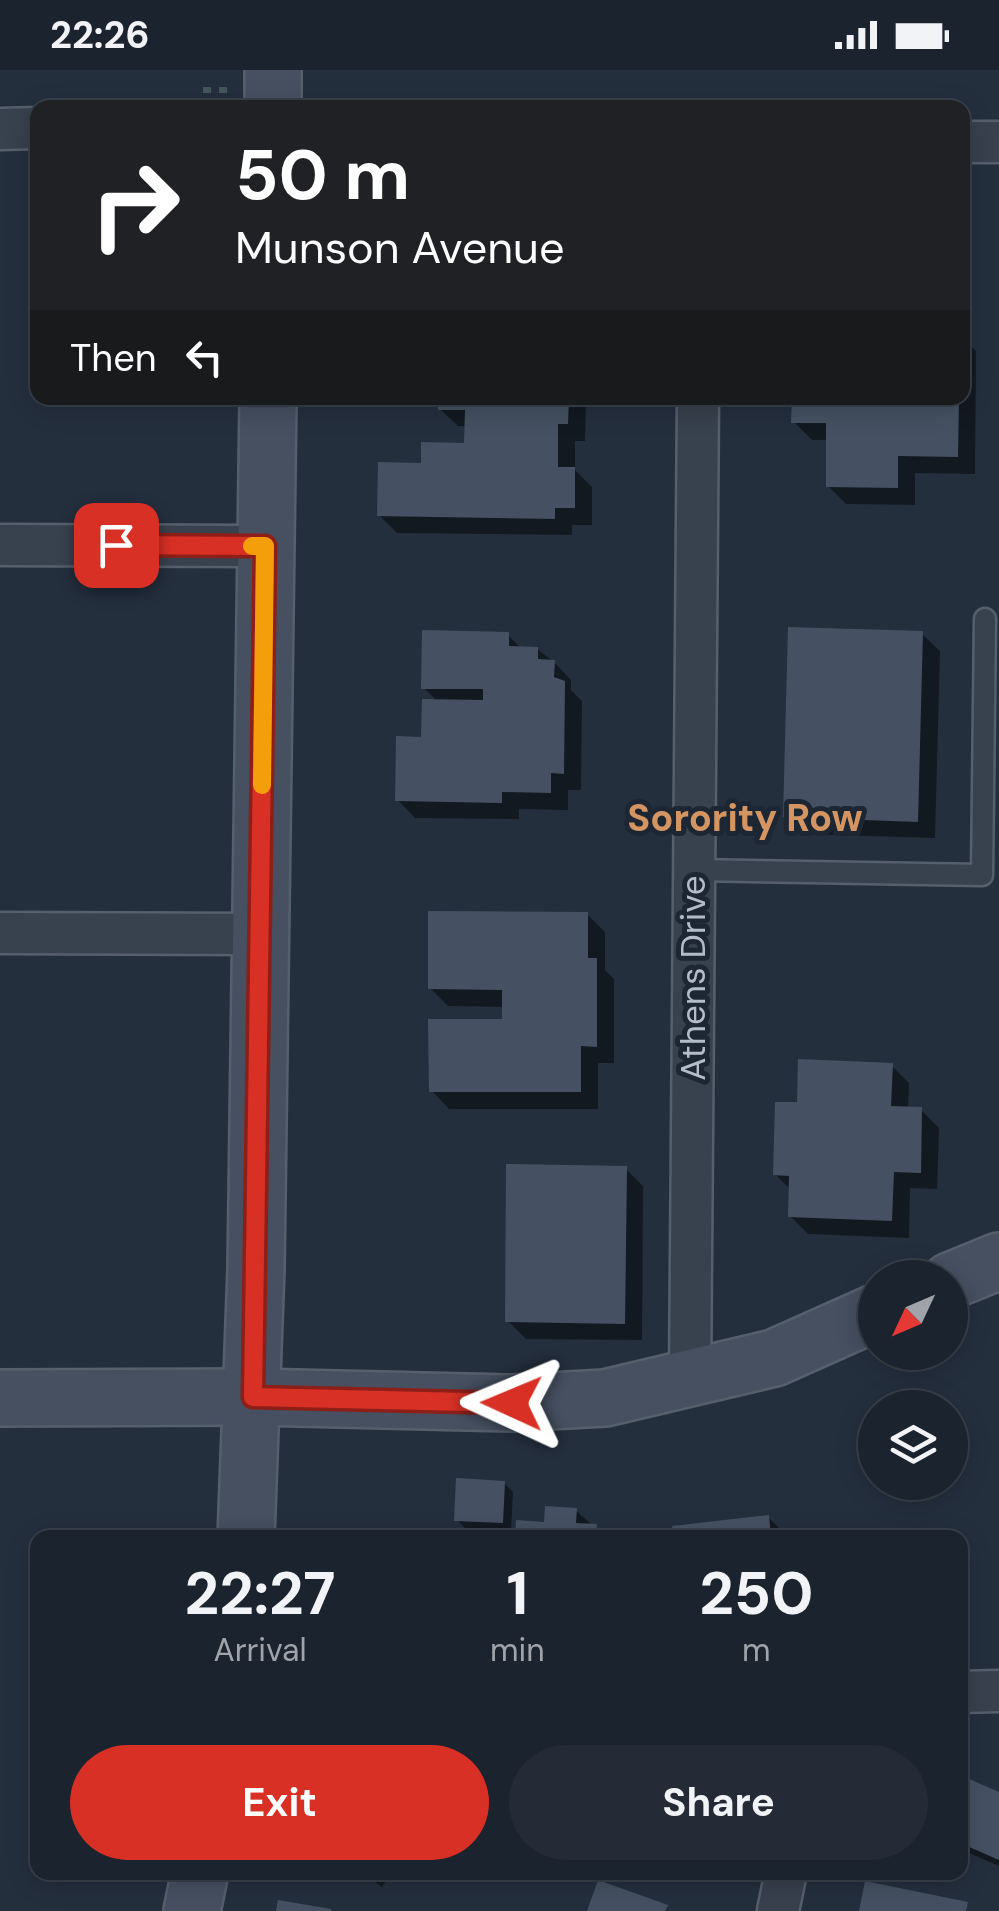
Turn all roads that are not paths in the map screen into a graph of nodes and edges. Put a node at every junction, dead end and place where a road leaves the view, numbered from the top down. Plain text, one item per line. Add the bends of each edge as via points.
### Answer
1 (0, 128) edge
2 (30, 128) edge
3 (970, 142) edge
4 (999, 142) edge
5 (268, 405) edge
6 (698, 405) edge
7 (0, 545) edge
8 (265, 546) junction
9 (985, 619) dead end
10 (694, 870) junction
11 (0, 932) edge
12 (261, 934) junction
13 (999, 1261) edge
14 (968, 1274) edge
15 (858, 1321) edge
16 (690, 1380) junction
17 (253, 1397) junction
18 (0, 1398) edge
19 (246, 1530) edge
20 (999, 1691) edge
21 (968, 1692) edge
22 (198, 1880) edge
23 (784, 1880) edge
24 (192, 1911) edge
25 (778, 1911) edge

1 - 2 street
3 - 4 street
5 - 8 street
6 - 10 street, Athens Drive
7 - 8 street
8 - 12 street
9 - 10 lane via 982,875
10 - 16 street, Athens Drive
11 - 12 street
12 - 17 street
13 - 14 street
15 - 16 street via 774,1358
16 - 17 street via 604,1398 512,1403
17 - 18 street
17 - 19 street
20 - 21 street
22 - 24 street
23 - 25 street

